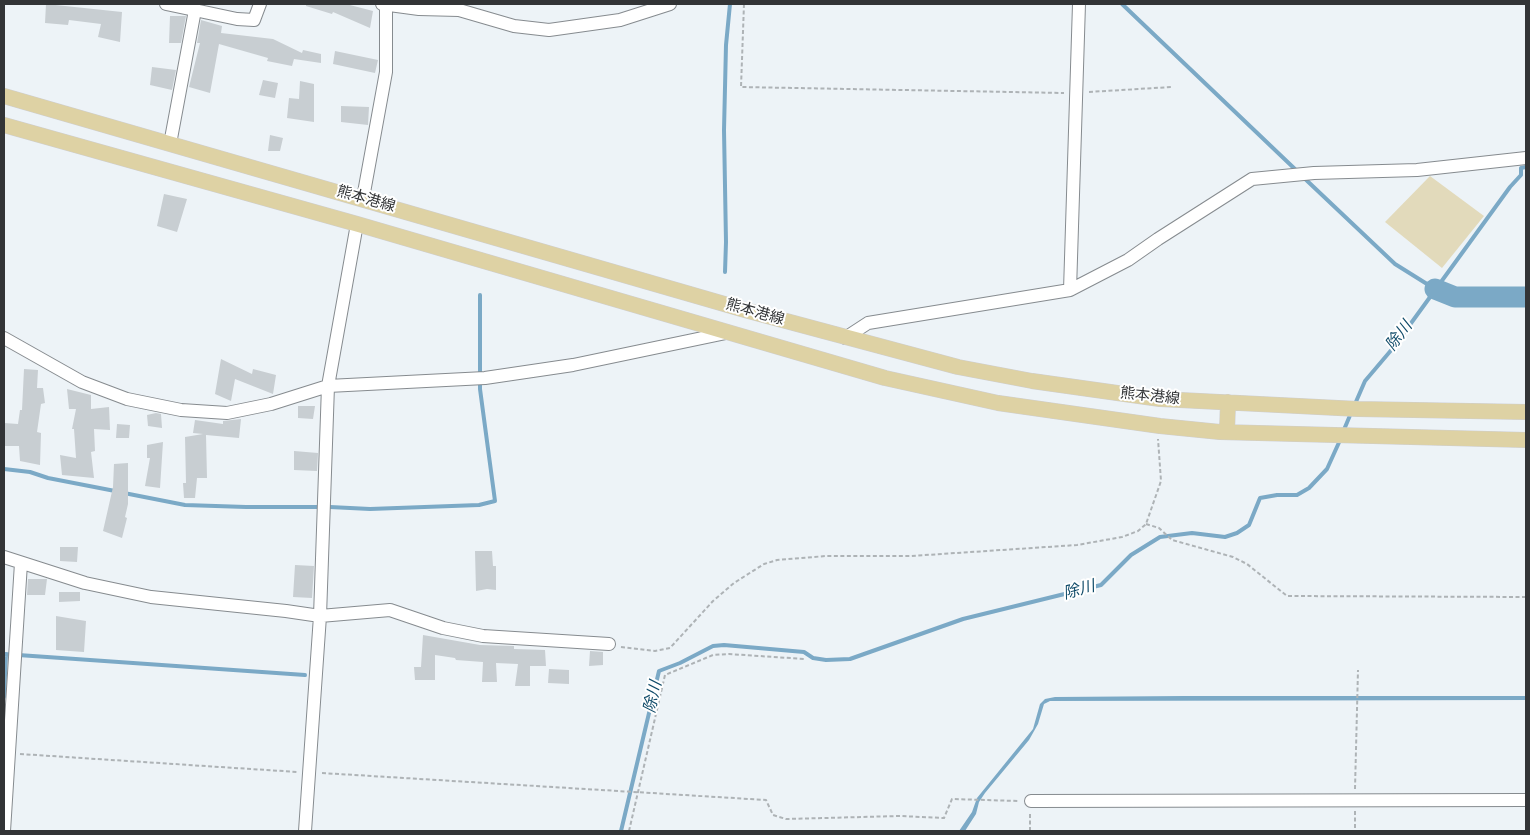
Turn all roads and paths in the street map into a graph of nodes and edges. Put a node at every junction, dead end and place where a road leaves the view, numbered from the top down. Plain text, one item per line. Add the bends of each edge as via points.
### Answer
1 (166, 4) edge
2 (260, 4) edge
3 (670, 4) edge
4 (744, 4) edge
5 (1079, 4) edge
6 (384, 5) edge
7 (195, 10) junction
8 (1171, 87) dead end
9 (1075, 93) junction
10 (4, 96) edge
11 (4, 124) edge
12 (170, 144) junction
13 (1526, 158) edge
14 (364, 198) junction
15 (357, 224) junction
16 (1070, 290) junction
17 (726, 333) junction
18 (4, 338) edge
19 (845, 338) junction
20 (328, 386) junction
21 (1228, 402) junction
22 (1526, 412) edge
23 (1160, 426) junction
24 (1227, 432) junction
25 (1526, 440) edge
26 (1146, 524) junction
27 (4, 557) edge
28 (21, 563) junction
29 (1526, 597) edge
30 (320, 616) junction
31 (609, 644) joint
32 (804, 659) dead end
33 (1358, 670) dead end
34 (8, 753) junction
35 (309, 772) junction
36 (638, 793) junction
37 (1354, 800) junction
38 (1526, 800) edge
39 (1031, 801) junction
40 (4, 831) edge
41 (305, 831) edge
42 (629, 831) edge
43 (1030, 831) edge
44 (1355, 831) edge

1 - 7 street
2 - 7 street via 254,20
3 - 6 street via 620,20 549,30 514,26 459,10
4 - 9 path via 740,87
5 - 9 street
6 - 14 street via 386,72
7 - 12 street
8 - 9 path
9 - 16 street
10 - 12 main road, 熊本港線
11 - 15 main road, 熊本港線
12 - 14 main road, 熊本港線
13 - 16 street via 1416,170 1314,173 1252,179 1128,260
14 - 19 main road, 熊本港線
15 - 17 main road, 熊本港線
15 - 20 street
16 - 19 street via 868,323
17 - 20 street via 573,366 485,378
17 - 23 main road, 熊本港線 via 885,378 998,403
18 - 20 street via 82,382 127,399 182,410 227,413 271,404
19 - 21 main road, 熊本港線 via 958,367 1032,381 1160,399
20 - 30 street
21 - 22 main road, 熊本港線
21 - 24 main road
23 - 24 main road, 熊本港線
23 - 26 path via 1161,481
24 - 25 main road, 熊本港線
26 - 29 path via 1159,528 1172,540 1247,564 1287,596
26 - 31 path via 1122,537 1077,546 777,560 764,564 734,583 670,648 632,650
27 - 28 street
28 - 30 street via 85,583 151,597
28 - 34 street
30 - 31 street via 390,610 443,628 483,636
30 - 35 street
32 - 36 path via 713,655 665,675
33 - 37 path
34 - 35 path
34 - 40 street
35 - 36 path
35 - 41 street
36 - 39 path via 766,800 773,815 786,819 944,818 952,799
36 - 42 path
37 - 38 street
37 - 39 street
37 - 44 path
39 - 43 path

